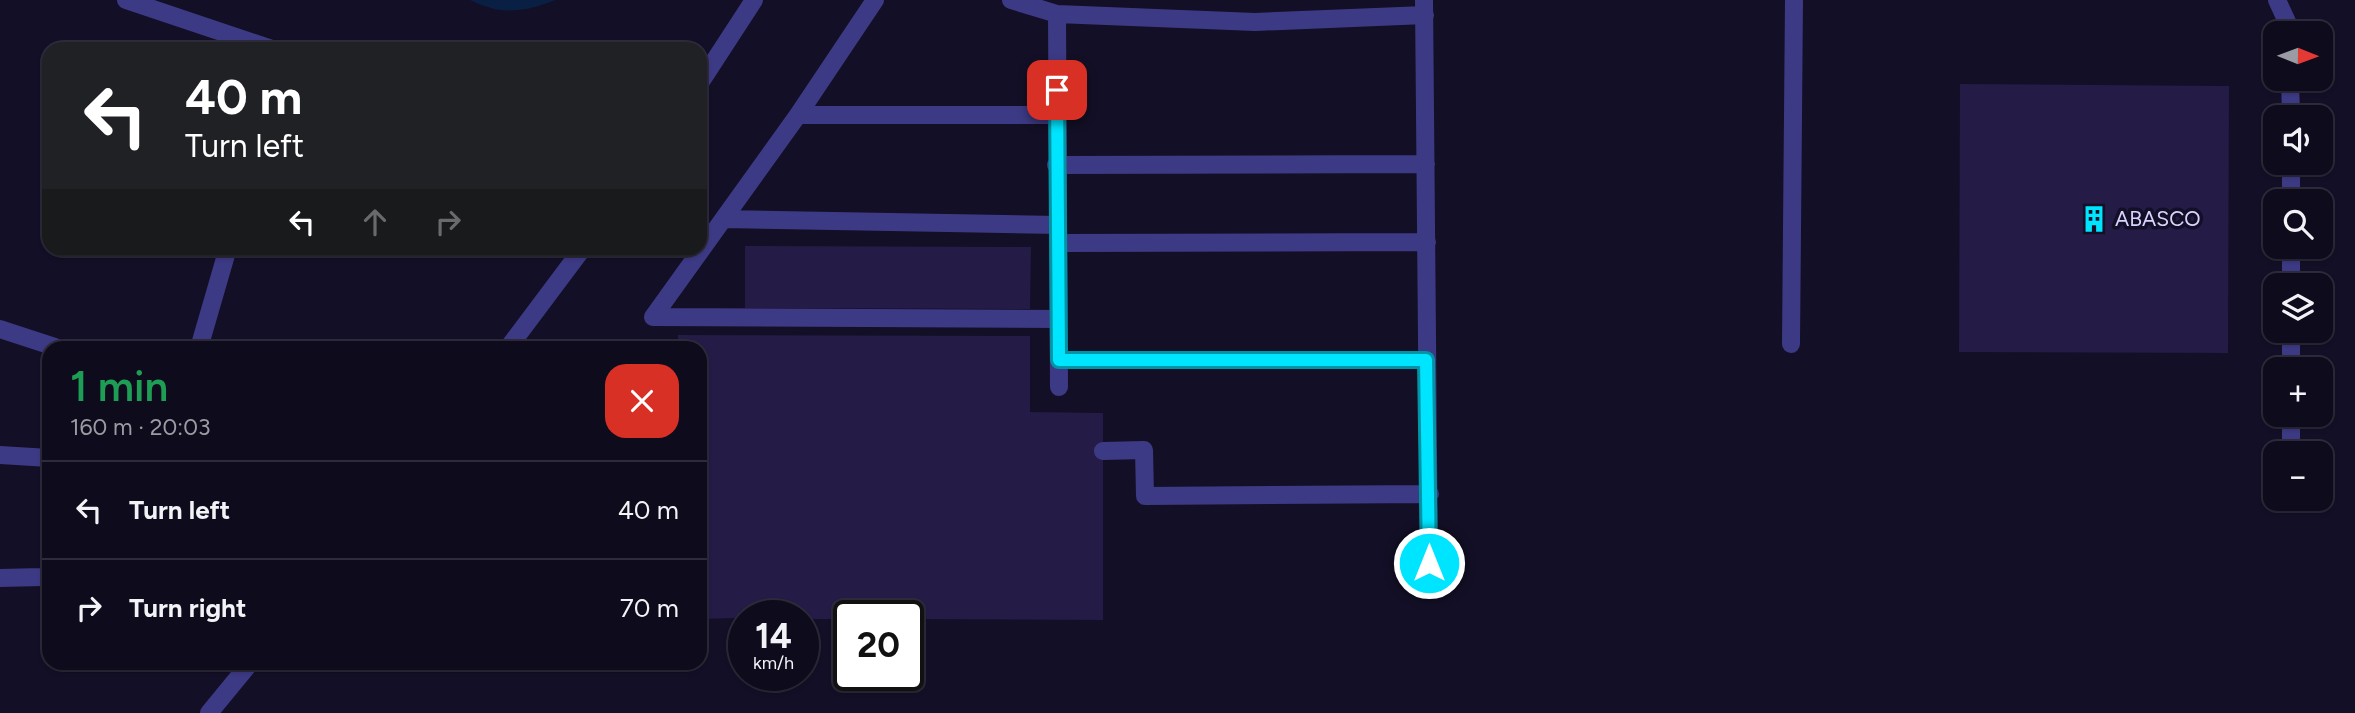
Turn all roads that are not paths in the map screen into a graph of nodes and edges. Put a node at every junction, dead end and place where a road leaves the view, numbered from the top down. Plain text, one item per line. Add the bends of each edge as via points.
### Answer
1 (125, 0) edge
2 (754, 0) edge
3 (875, 0) edge
4 (1011, 0) edge
5 (1794, 0) edge
6 (2277, 0) edge
7 (1424, 7) edge
8 (1057, 14) junction
9 (2287, 21) edge
10 (251, 42) edge
11 (707, 72) edge
12 (798, 115) junction
13 (1057, 115) junction
14 (1056, 164) junction
15 (1426, 164) junction
16 (724, 219) junction
17 (1058, 225) junction
18 (707, 242) edge
19 (1427, 242) junction
20 (1058, 243) junction
21 (226, 256) edge
22 (577, 256) edge
23 (697, 256) edge
24 (1058, 319) junction
25 (0, 330) edge
26 (200, 341) edge
27 (513, 341) edge
28 (42, 343) edge
29 (1791, 344) dead end
30 (1059, 360) junction
31 (1426, 360) junction
32 (1059, 387) dead end
33 (1103, 451) dead end
34 (0, 455) edge
35 (42, 458) edge
36 (1430, 494) junction
37 (1429, 563) dead end
38 (42, 575) edge
39 (0, 578) edge
40 (244, 670) edge
41 (209, 713) edge

1 - 10 street
2 - 11 street
3 - 12 street
4 - 8 street
5 - 29 street
6 - 9 street
7 - 8 street via 1255,22
7 - 15 street
8 - 13 street
12 - 13 street
12 - 16 street
13 - 14 street
14 - 15 street
14 - 17 street
15 - 19 street
16 - 17 street
16 - 18 street
17 - 20 street
19 - 20 street
19 - 31 street
20 - 24 street
21 - 26 street
22 - 27 street
23 - 24 street via 653,317
24 - 30 street
25 - 28 street
30 - 31 street
30 - 32 street
31 - 36 street
33 - 36 street via 1144,450 1145,496
34 - 35 street
36 - 37 street
38 - 39 street
40 - 41 street

